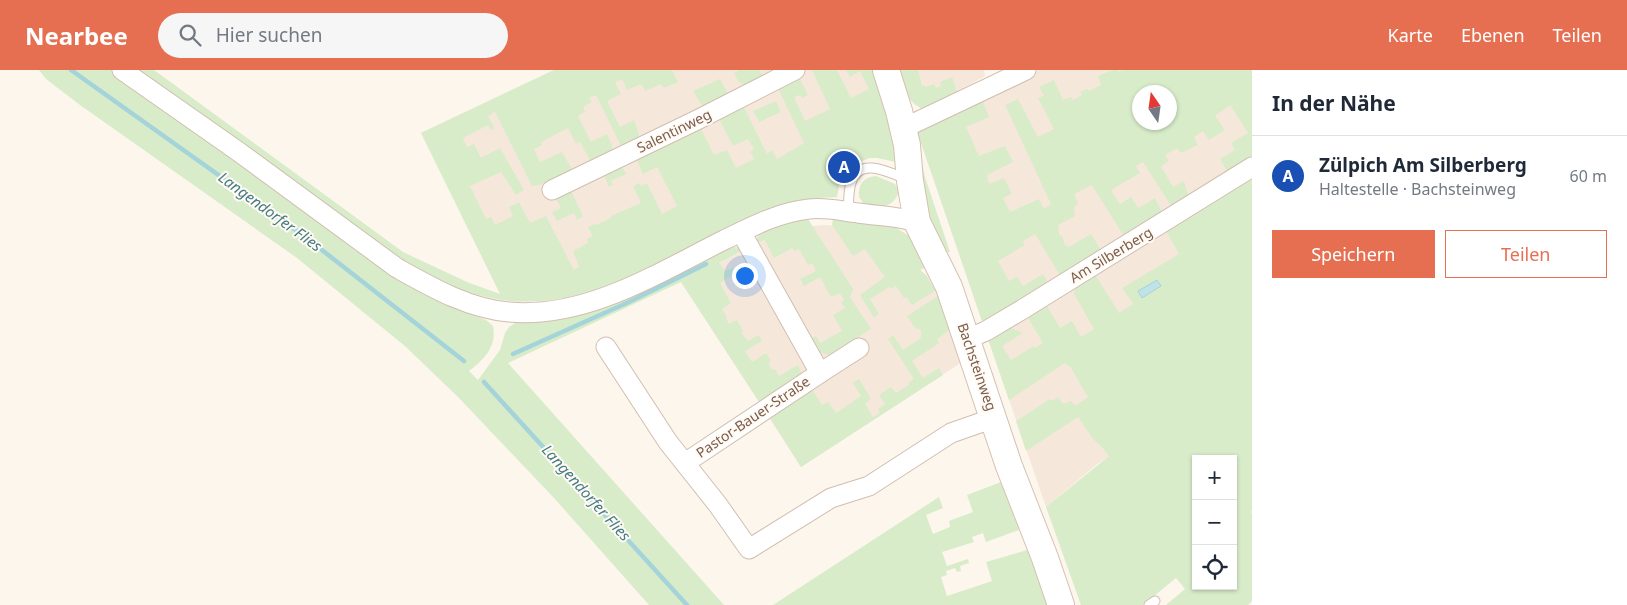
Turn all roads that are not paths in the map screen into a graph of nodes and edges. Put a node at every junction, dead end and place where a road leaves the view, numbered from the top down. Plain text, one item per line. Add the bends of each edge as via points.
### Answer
1 (122, 70) edge
2 (795, 70) edge
3 (886, 70) edge
4 (1026, 70) edge
5 (904, 128) junction
6 (1252, 167) edge
7 (910, 181) junction
8 (552, 190) dead end
9 (848, 212) junction
10 (917, 222) junction
11 (741, 232) junction
12 (968, 339) junction
13 (606, 347) dead end
14 (859, 348) dead end
15 (820, 373) junction
16 (994, 418) junction
17 (685, 462) junction
18 (1061, 605) edge

1 - 11 street via 397,268 423,283 490,310 548,311 589,302 625,289
2 - 8 street, Salentinweg
3 - 5 street, Bachsteinweg
4 - 5 street
5 - 7 street, Bachsteinweg
6 - 12 street, Am Silberberg via 1023,309
7 - 9 lane via 878,168 860,170 852,178
7 - 10 street, Bachsteinweg
9 - 10 street via 898,216
9 - 11 street via 808,209 783,214
10 - 12 street, Bachsteinweg via 943,272
11 - 15 street, Pastor-Bauer-Straße
12 - 16 street, Bachsteinweg
13 - 17 street via 668,442
14 - 15 street, Pastor-Bauer-Straße
15 - 17 street, Pastor-Bauer-Straße
16 - 17 street, Pastor-Bauer-Straße via 950,433 869,486 831,498 749,549
16 - 18 street, Bachsteinweg

